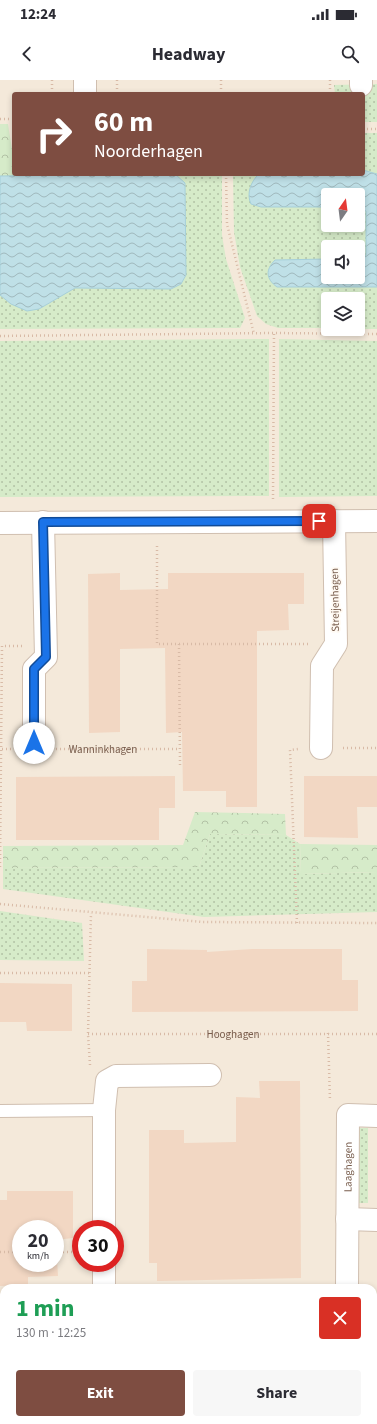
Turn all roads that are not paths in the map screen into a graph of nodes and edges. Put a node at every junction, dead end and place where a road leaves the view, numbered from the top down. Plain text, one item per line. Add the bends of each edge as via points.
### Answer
1 (85, 80) edge
2 (85, 92) edge
3 (334, 521) junction
4 (377, 521) edge
5 (43, 522) junction
6 (0, 523) edge
7 (33, 747) road end
8 (321, 748) road end
9 (210, 1075) dead end
10 (104, 1110) junction
11 (0, 1111) edge
12 (377, 1116) edge
13 (347, 1219) junction
14 (104, 1220) edge
15 (377, 1220) edge
16 (104, 1272) edge
17 (104, 1284) edge
18 (347, 1284) edge

1 - 2 street
3 - 4 street
3 - 5 street
3 - 8 street, Streijenhagen via 336,644 322,666
5 - 6 street
5 - 7 street via 46,657 34,669
9 - 10 street via 109,1078 105,1086
10 - 11 lane
10 - 14 street
12 - 13 street, Laaghagen via 348,1115
13 - 15 street
13 - 18 street, Laaghagen
16 - 17 street

